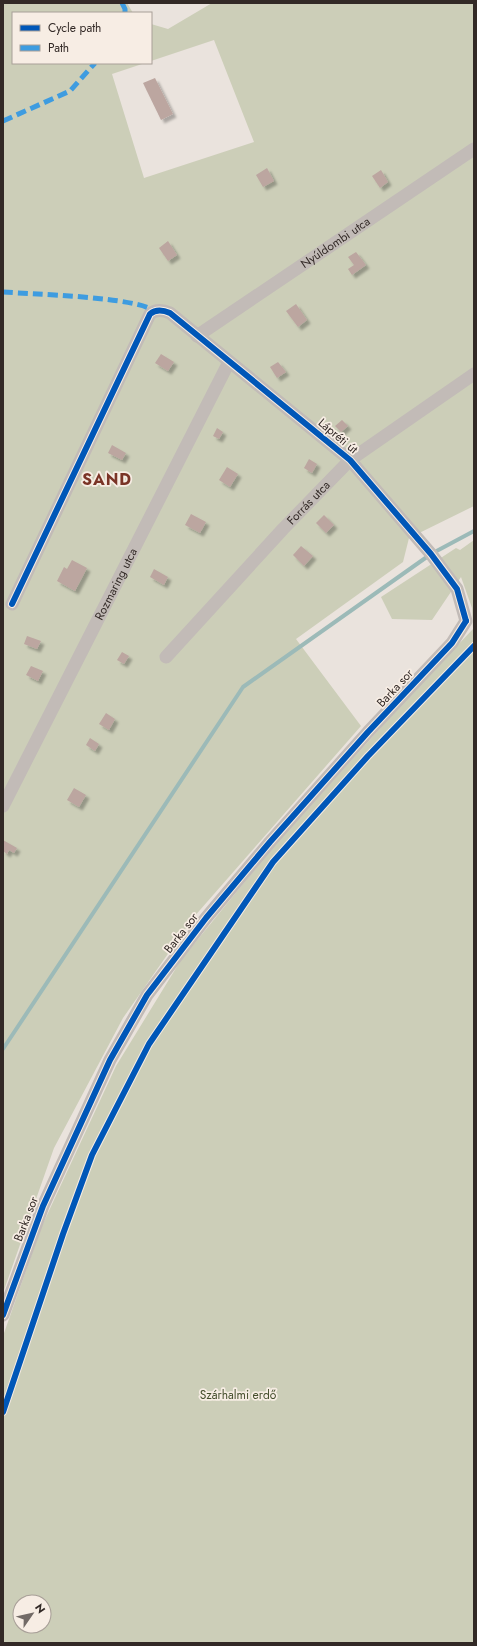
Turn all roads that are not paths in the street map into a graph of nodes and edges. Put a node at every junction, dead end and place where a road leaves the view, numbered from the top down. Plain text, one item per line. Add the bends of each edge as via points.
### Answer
1 (474, 149) edge
2 (197, 336) junction
3 (229, 362) junction
4 (474, 374) edge
5 (350, 460) junction
6 (12, 604) dead end
7 (466, 621) joint
8 (166, 657) dead end
9 (3, 806) edge
10 (3, 1315) edge

1 - 2 street, Nyúldombi utca
2 - 3 street, Lápréti út
2 - 6 street, Lápréti út via 170,313 162,310 150,314
3 - 5 street, Lápréti út
3 - 9 street, Rozmaring utca
4 - 5 street, Forrás utca
5 - 7 street, Lápréti út via 431,554 457,589
5 - 8 street, Forrás utca
7 - 10 street, Barka sor via 452,643 270,842 206,918 147,995 110,1060 43,1206

